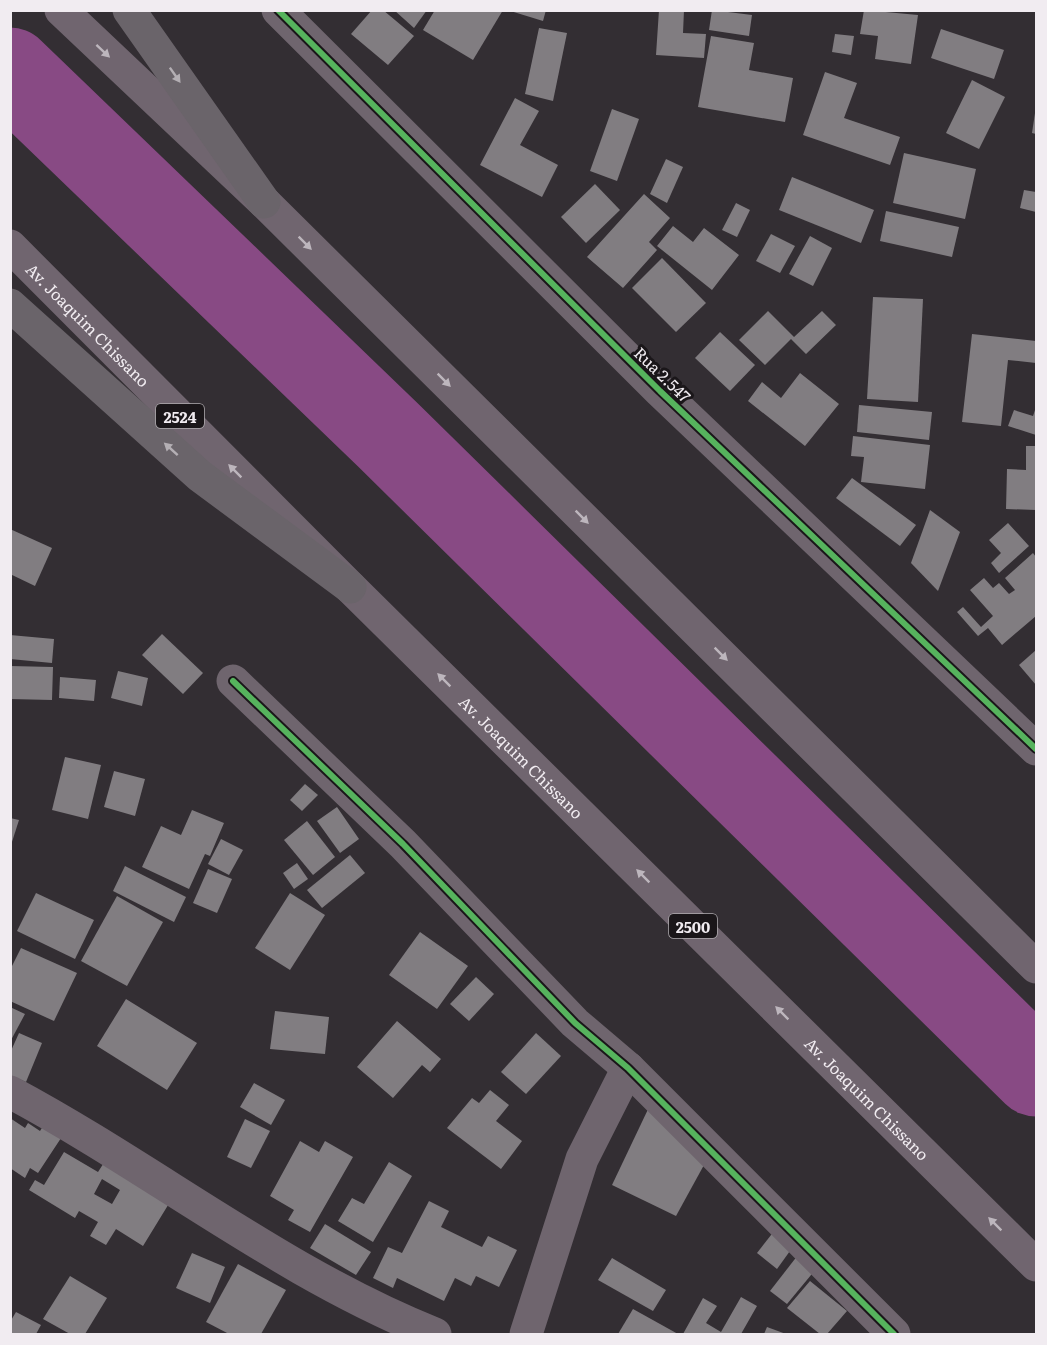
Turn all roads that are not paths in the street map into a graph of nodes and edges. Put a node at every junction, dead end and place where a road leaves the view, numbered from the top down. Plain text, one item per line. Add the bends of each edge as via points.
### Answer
1 (61, 10) edge
2 (129, 10) edge
3 (278, 10) edge
4 (264, 202) junction
5 (10, 246) edge
6 (10, 305) edge
7 (351, 587) junction
8 (233, 681) dead end
9 (1036, 749) edge
10 (1036, 967) edge
11 (628, 1068) junction
12 (10, 1092) edge
13 (1036, 1265) edge
14 (435, 1335) edge
15 (526, 1335) edge
16 (894, 1335) edge

1 -> 4 main road
2 -> 4 highway
3 - 9 street, Rua 2.547 via 660,391
4 -> 10 main road
7 -> 5 main road, Av. Joaquim Chissano / 2524
7 -> 6 highway via 200,476
13 -> 7 main road, Av. Joaquim Chissano / 2500
8 - 11 street via 403,844 575,1023
11 - 15 street via 582,1159
11 - 16 street
12 - 14 street via 277,1254

